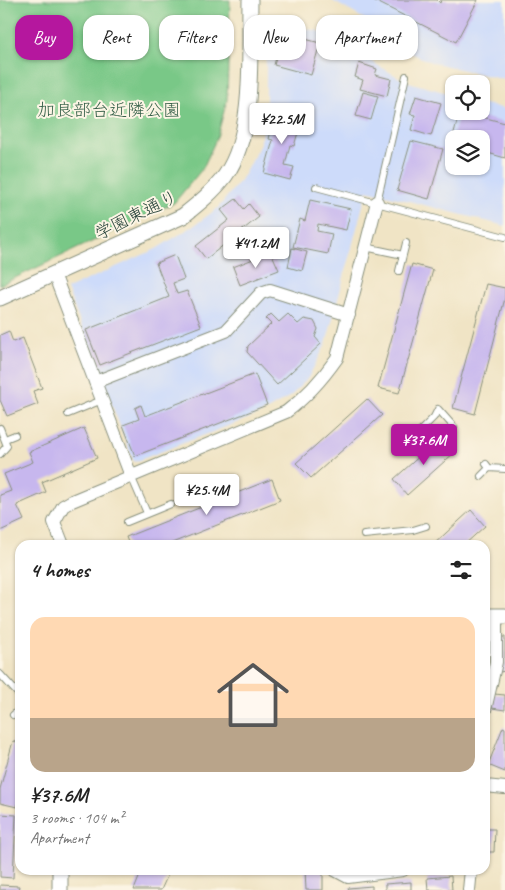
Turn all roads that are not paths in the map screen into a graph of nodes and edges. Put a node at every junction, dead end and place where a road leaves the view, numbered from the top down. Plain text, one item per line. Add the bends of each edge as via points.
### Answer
1 (250, 0) edge
2 (406, 76) dead end
3 (316, 187) dead end
4 (377, 202) junction
5 (505, 237) edge
6 (406, 243) dead end
7 (365, 247) junction
8 (403, 255) junction
9 (399, 271) dead end
10 (54, 274) junction
11 (0, 298) edge
12 (348, 315) junction
13 (95, 382) junction
14 (102, 400) junction
15 (68, 414) dead end
16 (454, 427) dead end
17 (0, 428) edge
18 (420, 431) dead end
19 (15, 435) dead end
20 (5, 439) junction
21 (0, 454) edge
22 (505, 469) edge
23 (131, 476) junction
24 (481, 476) dead end
25 (171, 504) dead end
26 (148, 513) junction
27 (127, 522) dead end
28 (426, 526) dead end
29 (364, 535) dead end
30 (61, 540) edge
31 (495, 616) edge
32 (490, 664) edge
33 (0, 674) edge
34 (15, 690) edge
35 (490, 786) edge
36 (505, 788) edge
37 (60, 875) edge
38 (344, 875) edge
39 (364, 875) edge
40 (470, 875) edge
41 (60, 890) edge
42 (469, 890) edge

1 - 10 street, 学園東通り via 248,106 240,144 226,175 183,216
2 - 4 lane
3 - 4 lane
4 - 5 lane
4 - 7 street
6 - 8 lane
7 - 8 lane
7 - 12 street
8 - 9 lane
10 - 11 street, 学園東通り
10 - 13 street
12 - 13 street via 270,290 261,293 226,331
12 - 23 street via 337,358 297,404 286,412
13 - 14 street
14 - 15 lane
14 - 23 street
16 - 18 lane via 438,409
17 - 20 lane
19 - 20 lane
20 - 21 lane via 7,446
22 - 24 lane via 487,466
23 - 26 lane
23 - 30 street via 63,506 54,522
25 - 26 lane
26 - 27 lane
28 - 29 lane
31 - 32 street
33 - 34 lane
35 - 36 street
37 - 41 street
38 - 39 street
40 - 42 street

